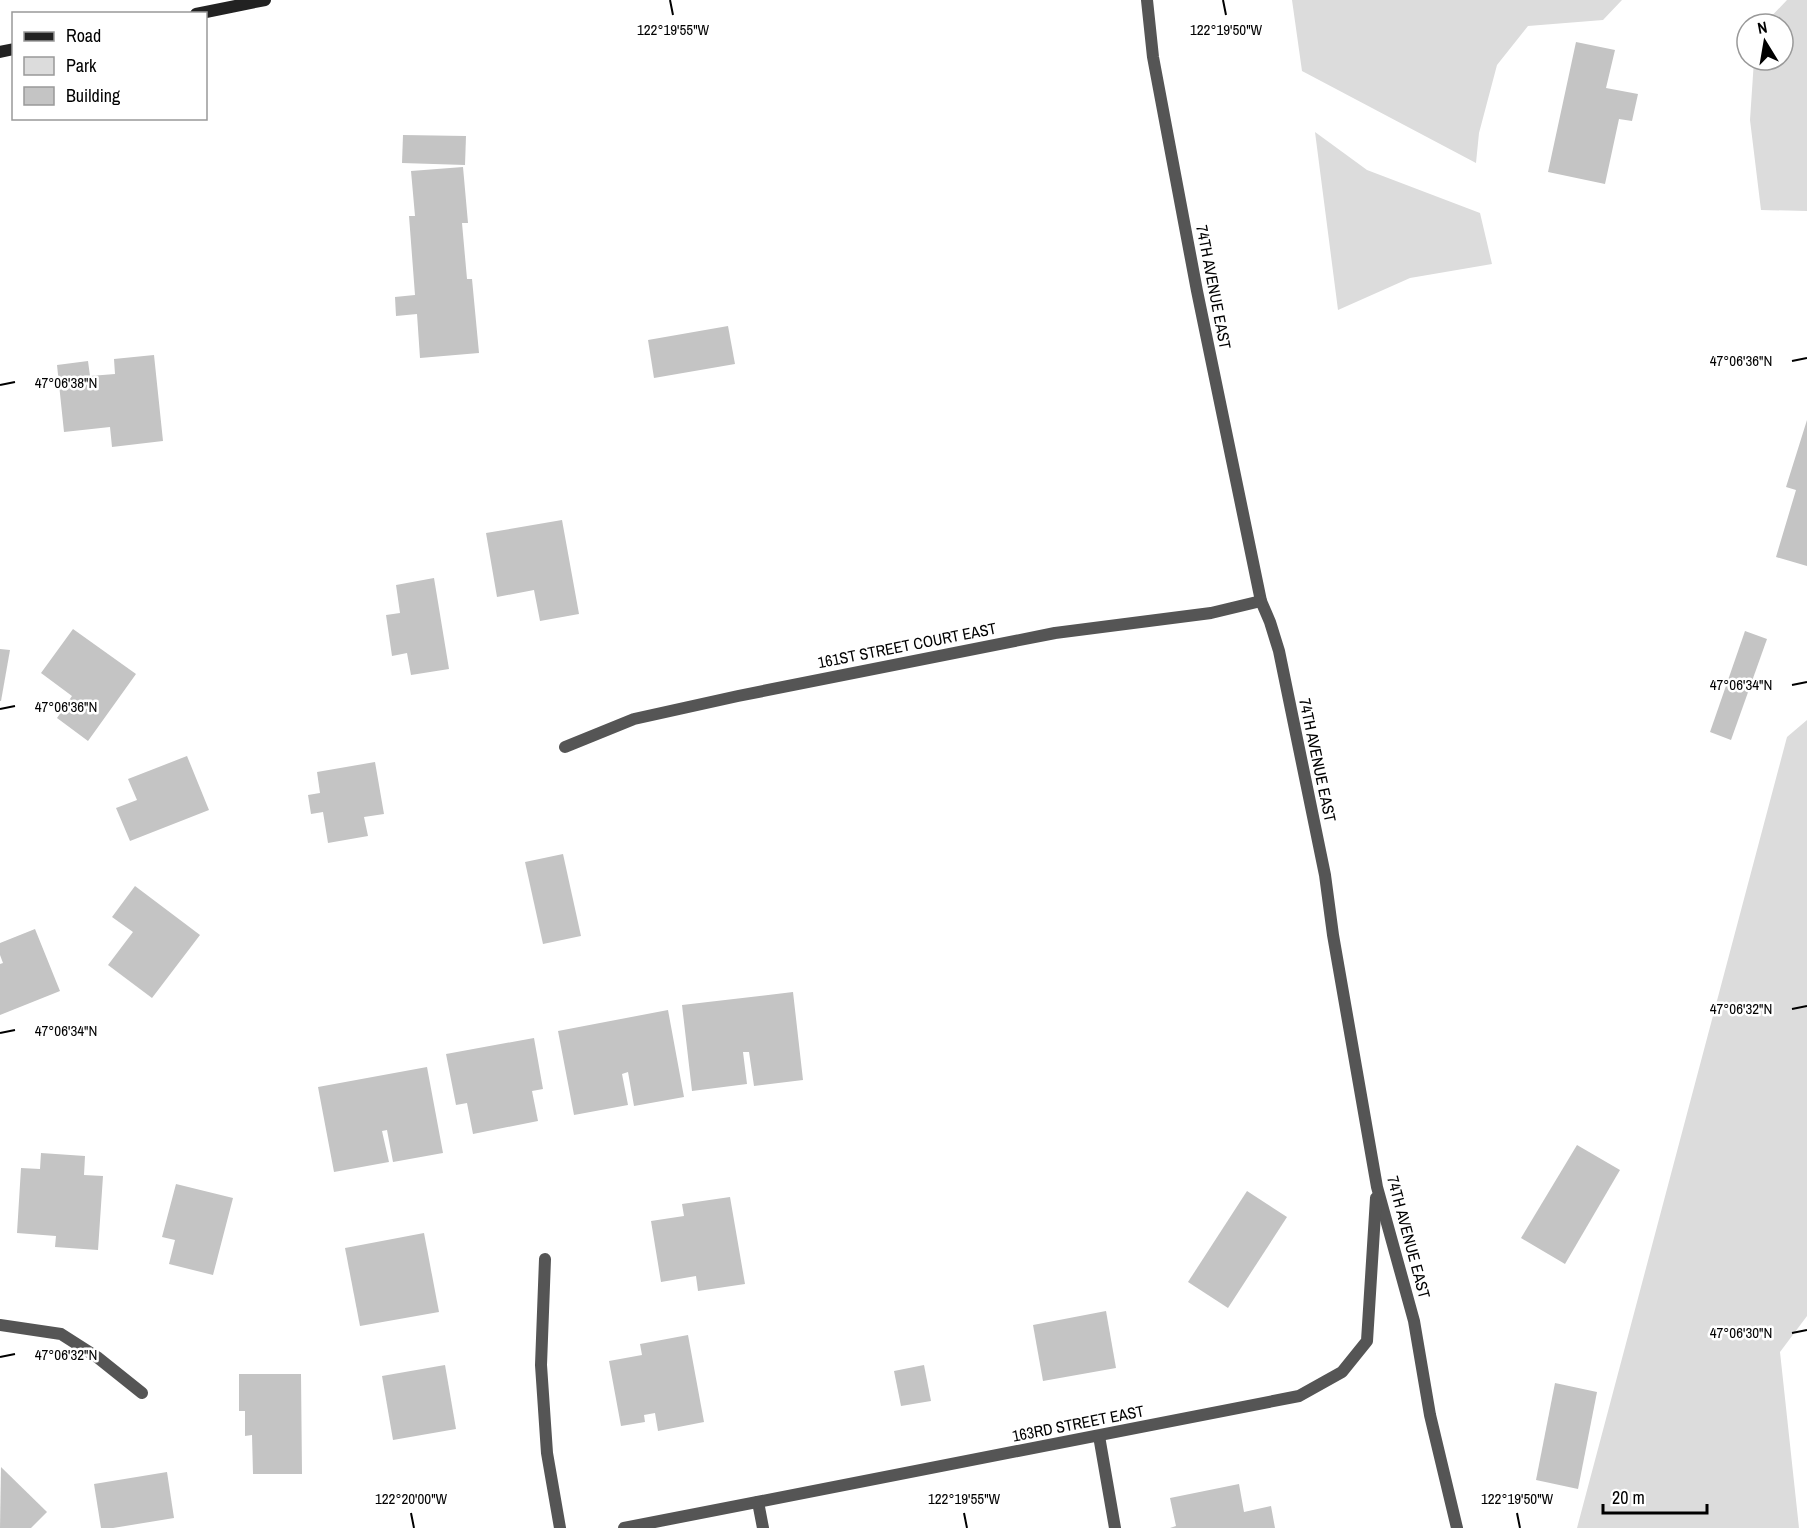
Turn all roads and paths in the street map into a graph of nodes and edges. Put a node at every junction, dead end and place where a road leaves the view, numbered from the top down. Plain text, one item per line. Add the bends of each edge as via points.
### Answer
1 (265, 0) edge
2 (1147, 0) edge
3 (206, 12) edge
4 (1261, 601) junction
5 (565, 747) dead end
6 (1377, 1187) junction
7 (545, 1259) dead end
8 (0, 1324) edge
9 (142, 1393) dead end
10 (1100, 1436) junction
11 (758, 1502) junction
12 (560, 1528) edge
13 (624, 1528) edge
14 (763, 1528) edge
15 (1115, 1528) edge
16 (1457, 1528) edge

1 - 3 main road
2 - 4 street, 74TH AVENUE EAST via 1153,57 1190,256
4 - 5 street, 161ST STREET COURT EAST via 1211,613 1055,633 738,696 634,719
4 - 6 street, 74TH AVENUE EAST via 1279,651 1325,875
6 - 10 street, 163RD STREET EAST via 1367,1341 1342,1372 1299,1396
6 - 16 street, 74TH AVENUE EAST via 1414,1321 1430,1414
7 - 12 street via 543,1387 547,1453
8 - 9 street via 62,1334
10 - 11 street, 163RD STREET EAST
10 - 15 street
11 - 13 street, 163RD STREET EAST
11 - 14 street

